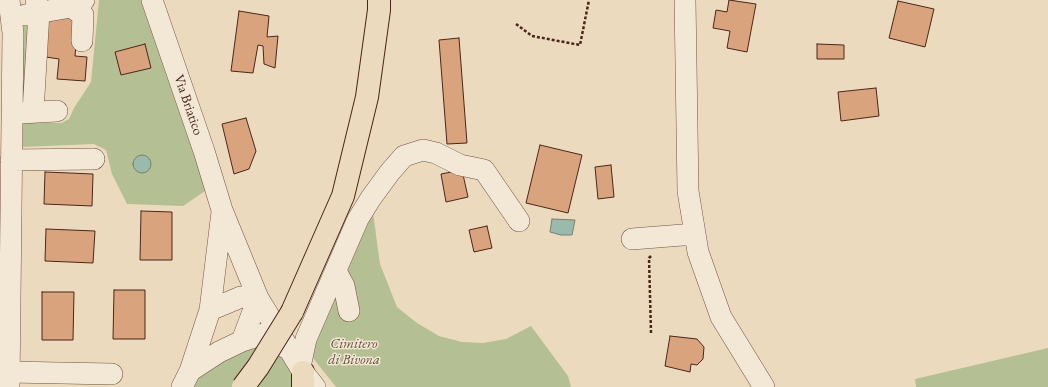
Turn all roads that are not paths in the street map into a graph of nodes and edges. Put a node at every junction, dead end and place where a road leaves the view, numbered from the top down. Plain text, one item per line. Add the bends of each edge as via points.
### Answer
1 (152, 0) edge
2 (379, 0) edge
3 (685, 0) edge
4 (77, 3) edge
5 (37, 6) edge
6 (10, 9) edge
7 (82, 41) dead end
8 (57, 111) dead end
9 (33, 112) junction
10 (12, 114) junction
11 (94, 159) dead end
12 (11, 160) junction
13 (5, 210) edge
14 (222, 210) junction
15 (519, 221) dead end
16 (695, 234) junction
17 (632, 239) dead end
18 (336, 271) junction
19 (258, 298) junction
20 (210, 310) junction
21 (349, 311) dead end
22 (242, 341) junction
23 (289, 350) junction
24 (112, 374) dead end
25 (305, 378) edge
26 (9, 379) edge
27 (186, 379) edge
28 (243, 387) edge
29 (764, 387) edge

1 - 14 street, Via Briatico
2 - 28 main road, bridge via 367,97 343,196 292,312
3 - 16 street via 688,190
4 - 5 street
4 - 7 street via 83,15
5 - 6 street
5 - 9 street
6 - 10 street via 13,33
8 - 9 street
9 - 10 street
10 - 12 street
11 - 12 street
12 - 13 street
13 - 26 street
14 - 19 street, Via Briatico
14 - 20 street
15 - 18 street via 484,170 460,165 424,150 404,156 371,198 358,219
16 - 17 street
16 - 29 street via 698,252 721,317
18 - 21 street via 344,286
18 - 25 street via 306,340
19 - 20 street via 241,297
19 - 22 street
19 - 23 street, Via Briatico
20 - 27 street
22 - 23 street via 264,334
22 - 27 street via 219,352
23 - 25 street, Via Briatico
24 - 26 street

